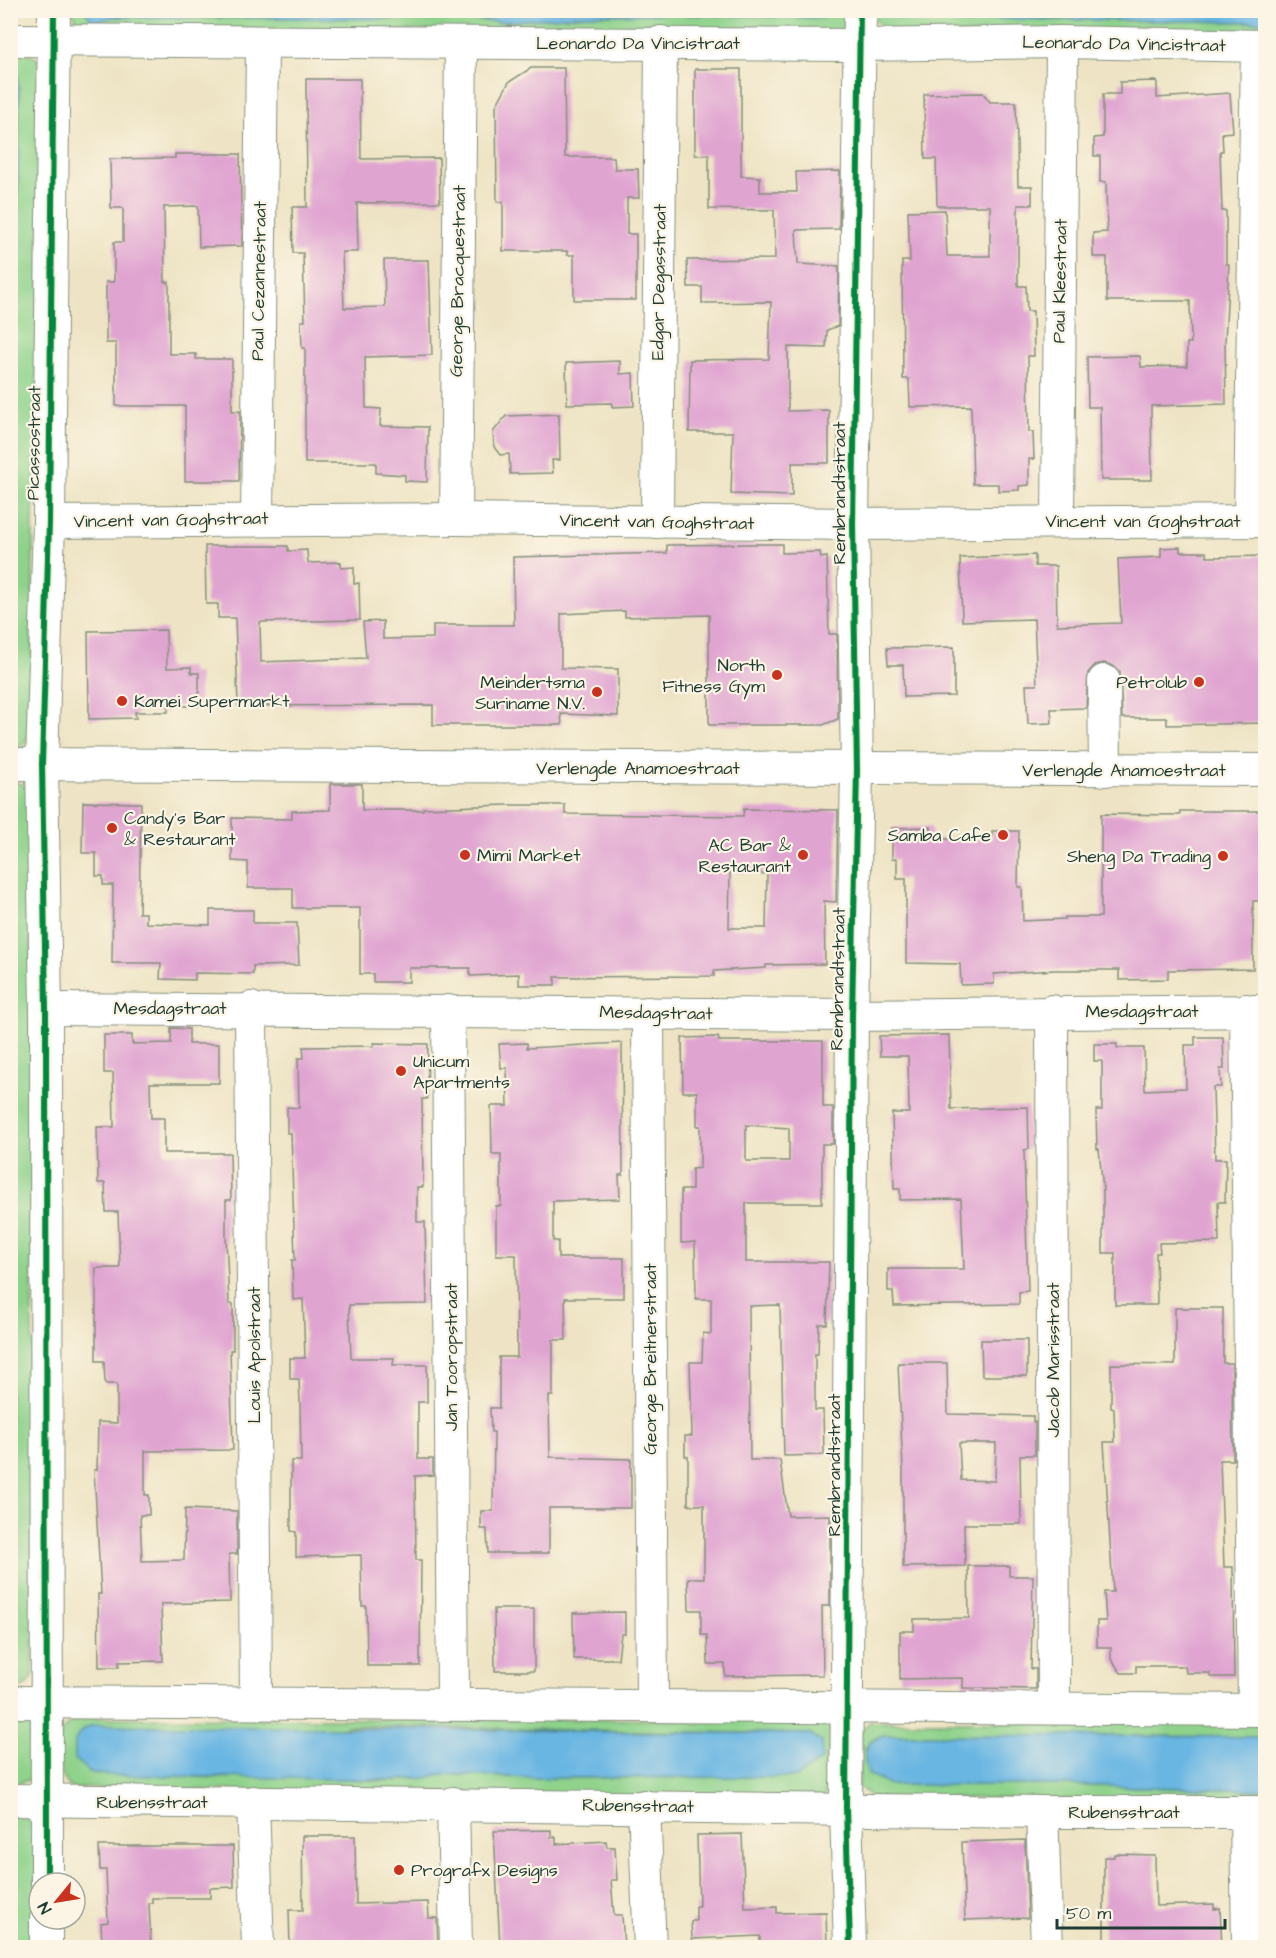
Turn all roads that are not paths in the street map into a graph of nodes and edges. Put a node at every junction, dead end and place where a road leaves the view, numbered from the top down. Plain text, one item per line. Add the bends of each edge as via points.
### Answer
1 (860, 10) edge
2 (54, 26) edge
3 (10, 40) edge
4 (661, 42) junction
5 (1062, 42) junction
6 (461, 43) junction
7 (262, 44) junction
8 (860, 45) junction
9 (1261, 46) edge
10 (257, 519) junction
11 (456, 519) junction
12 (1058, 520) junction
13 (1258, 520) edge
14 (49, 522) junction
15 (657, 522) junction
16 (853, 524) junction
17 (1104, 681) dead end
18 (10, 764) edge
19 (42, 764) junction
20 (857, 770) junction
21 (1106, 770) junction
22 (1266, 771) edge
23 (251, 1008) junction
24 (46, 1009) junction
25 (448, 1011) junction
26 (1052, 1011) junction
27 (1256, 1011) edge
28 (648, 1013) junction
29 (852, 1015) junction
30 (10, 1702) edge
31 (256, 1702) junction
32 (47, 1703) junction
33 (453, 1703) junction
34 (652, 1704) junction
35 (848, 1707) junction
36 (1054, 1708) junction
37 (1260, 1710) edge
38 (10, 1800) edge
39 (48, 1801) junction
40 (253, 1802) junction
41 (453, 1803) junction
42 (644, 1806) junction
43 (846, 1809) junction
44 (1042, 1812) junction
45 (1256, 1812) edge
46 (47, 1871) edge
47 (46, 1931) edge
48 (46, 1947) edge
49 (258, 1947) edge
50 (456, 1947) edge
51 (650, 1947) edge
52 (850, 1947) edge
53 (1047, 1947) edge
54 (1248, 1947) edge

1 - 8 street, Rembrandtstraat
2 - 3 street, Leonardo Da Vincistraat
2 - 7 street, Leonardo Da Vincistraat
2 - 14 street, Picassostraat
4 - 6 street, Leonardo Da Vincistraat
4 - 8 street, Leonardo Da Vincistraat
4 - 15 street, Edgar Degasstraat
5 - 8 street, Leonardo Da Vincistraat
5 - 9 street, Leonardo Da Vincistraat
5 - 12 street, Paul Kleestraat
6 - 7 street, Leonardo Da Vincistraat
6 - 11 street, George Bracquestraat
7 - 10 street, Paul Cezannestraat
8 - 16 street, Rembrandtstraat
9 - 13 street
10 - 11 street, Vincent van Goghstraat
10 - 14 street, Vincent van Goghstraat
11 - 15 street, Vincent van Goghstraat
12 - 13 street, Vincent van Goghstraat
12 - 16 street, Vincent van Goghstraat
14 - 19 street, Picassostraat
15 - 16 street, Vincent van Goghstraat
16 - 20 street, Rembrandtstraat
17 - 21 street
18 - 19 street, Verlengde Anamoestraat
19 - 20 street, Verlengde Anamoestraat
19 - 24 street, Picassostraat
20 - 21 street, Verlengde Anamoestraat
20 - 29 street, Rembrandtstraat
21 - 22 street, Verlengde Anamoestraat
23 - 24 street, Mesdagstraat
23 - 25 street, Mesdagstraat
23 - 31 street, Louis Apolstraat
24 - 32 street, Picassostraat
25 - 28 street, Mesdagstraat
25 - 33 street, Jan Tooropstraat
26 - 27 street, Mesdagstraat
26 - 29 street, Mesdagstraat
26 - 36 street, Jacob Marisstraat
27 - 37 street
28 - 29 street, Mesdagstraat
28 - 34 street, George Breitnerstraat
29 - 35 street, Rembrandtstraat
30 - 32 street
31 - 32 street
31 - 33 street
32 - 39 street, Picassostraat
33 - 34 street
34 - 35 street
35 - 36 street
35 - 43 street, Rembrandtstraat
36 - 37 street
38 - 39 street, Rubensstraat
39 - 40 street, Rubensstraat
39 - 46 street, Picassostraat
40 - 41 street, Rubensstraat
40 - 49 street
41 - 42 street, Rubensstraat
41 - 50 street
42 - 43 street, Rubensstraat
42 - 51 street
43 - 44 street, Rubensstraat
43 - 52 street, Rembrandtstraat
44 - 45 street, Rubensstraat
44 - 53 street
45 - 54 street
47 - 48 street

